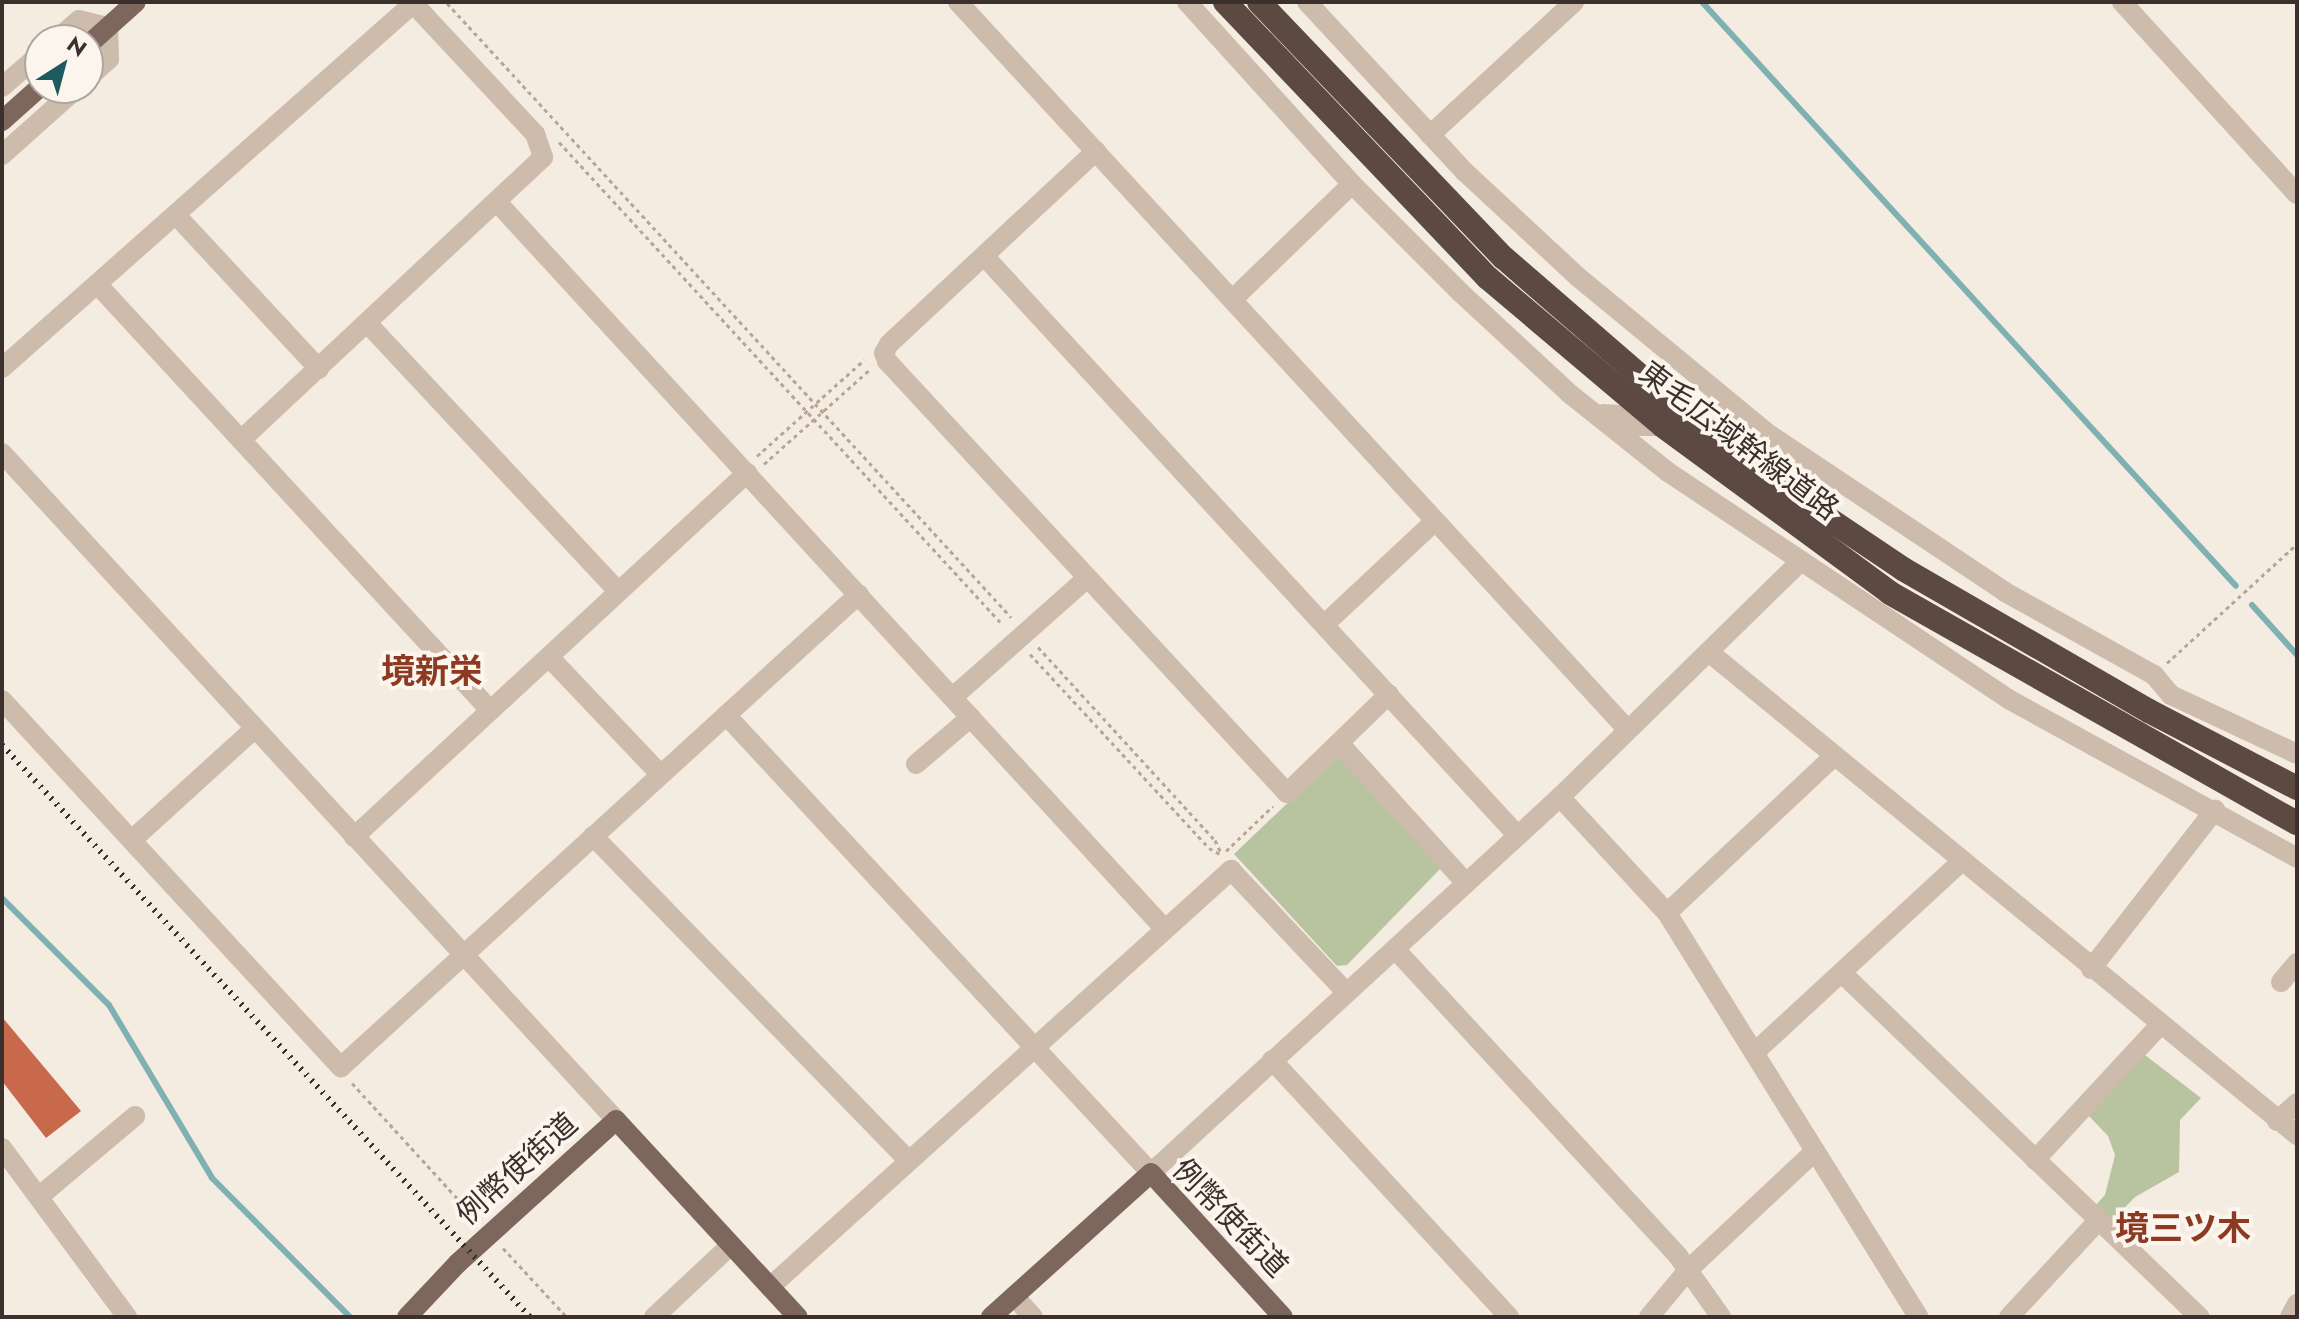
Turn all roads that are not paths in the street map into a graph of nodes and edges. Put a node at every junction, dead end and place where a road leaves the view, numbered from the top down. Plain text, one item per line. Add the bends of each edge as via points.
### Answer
1 (136, 2) edge
2 (958, 2) edge
3 (1187, 2) edge
4 (1225, 2) edge
5 (1259, 2) edge
6 (1307, 2) edge
7 (1574, 2) edge
8 (2122, 2) edge
9 (414, 3) edge
10 (74, 24) edge
11 (96, 24) edge
12 (104, 26) edge
13 (108, 27) junction
14 (104, 31) edge
15 (104, 64) edge
16 (24, 68) edge
17 (2, 87) edge
18 (24, 101) edge
19 (59, 104) edge
20 (2, 121) edge
21 (1430, 135) junction
22 (1096, 151) junction
23 (2, 155) edge
24 (1352, 184) junction
25 (2297, 194) edge
26 (497, 202) junction
27 (176, 215) junction
28 (985, 257) junction
29 (98, 285) junction
30 (1234, 298) junction
31 (368, 324) junction
32 (2, 368) edge
33 (319, 369) junction
34 (1595, 413) junction
35 (1663, 426) junction
36 (241, 440) junction
37 (2, 453) edge
38 (747, 473) junction
39 (1435, 521) junction
40 (1799, 563) junction
41 (1087, 578) junction
42 (618, 591) junction
43 (859, 594) junction
44 (1326, 623) junction
45 (1710, 653) junction
46 (549, 657) junction
47 (1389, 694) junction
48 (953, 697) junction
49 (2, 700) edge
50 (490, 710) junction
51 (726, 715) junction
52 (971, 717) junction
53 (255, 728) junction
54 (1627, 729) junction
55 (1339, 743) junction
56 (2297, 754) edge
57 (1834, 756) junction
58 (916, 764) dead end
59 (660, 774) junction
60 (2297, 788) edge
61 (1560, 797) junction
62 (2215, 810) junction
63 (2297, 823) edge
64 (1517, 835) junction
65 (593, 836) junction
66 (354, 837) junction
67 (132, 840) junction
68 (2297, 858) edge
69 (1962, 861) junction
70 (1466, 883) junction
71 (1667, 913) junction
72 (1164, 928) junction
73 (1395, 949) junction
74 (464, 958) junction
75 (2297, 963) edge
76 (2091, 969) junction
77 (1844, 975) junction
78 (2281, 982) dead end
79 (1346, 992) junction
80 (2160, 1025) junction
81 (1033, 1046) junction
82 (1755, 1052) junction
83 (1272, 1060) junction
84 (2297, 1103) edge
85 (135, 1116) dead end
86 (616, 1120) junction
87 (2277, 1121) junction
88 (2297, 1135) edge
89 (2, 1148) edge
90 (1814, 1152) junction
91 (2035, 1160) junction
92 (909, 1161) junction
93 (1151, 1173) junction
94 (41, 1195) junction
95 (2098, 1221) junction
96 (731, 1245) junction
97 (1688, 1270) junction
98 (770, 1287) junction
99 (1014, 1296) junction
100 (2297, 1304) edge
101 (127, 1317) edge
102 (407, 1317) edge
103 (654, 1317) edge
104 (798, 1317) edge
105 (991, 1317) edge
106 (1033, 1317) edge
107 (1283, 1317) edge
108 (1509, 1317) edge
109 (1649, 1317) edge
110 (1721, 1317) edge
111 (1918, 1317) edge
112 (2009, 1317) edge
113 (2200, 1317) edge
114 (2290, 1317) edge

1 - 13 main road
2 - 22 street
3 - 24 street
4 - 35 highway, 東毛広域幹線道路 via 1488,278
5 - 60 highway, 東毛広域幹線道路 via 1504,258 1701,426 1903,569 2149,711
6 - 21 street
7 - 21 street
8 - 25 street
9 - 26 street via 542,144 543,157
9 - 27 street
10 - 11 street
12 - 13 street
13 - 14 main road
13 - 15 street via 109,59
16 - 17 street
18 - 20 main road
19 - 23 street
21 - 56 street via 1578,277 1770,435 2005,592 2154,675 2171,695
22 - 28 street
22 - 30 street
24 - 30 street
24 - 34 street via 1461,293
26 - 31 street
26 - 38 street
27 - 29 street
27 - 33 street
28 - 41 street via 884,353
28 - 44 street
29 - 32 street
29 - 36 street
30 - 39 street
31 - 33 street
31 - 42 street
33 - 36 street
34 - 35 street via 1620,415 1634,426
34 - 40 street
35 - 63 highway, 東毛広域幹線道路 via 1890,593
36 - 50 street
37 - 53 street
38 - 42 street
38 - 43 street
39 - 44 street
39 - 54 street
40 - 45 street
40 - 62 street via 2010,700
41 - 48 street
41 - 55 street via 1287,793
42 - 46 street
43 - 48 street
43 - 51 street
44 - 47 street
45 - 54 street
45 - 57 street
46 - 50 street
46 - 59 street
47 - 55 street
47 - 64 street
48 - 52 street
49 - 67 street
50 - 66 street
51 - 59 street
51 - 81 street
52 - 58 street
52 - 72 street
53 - 66 street
53 - 67 street
54 - 61 street
55 - 70 street
57 - 69 street
57 - 71 street
59 - 65 street
61 - 64 street
61 - 71 street
62 - 68 street
62 - 76 street
64 - 70 street
65 - 74 street
65 - 92 street
66 - 74 street
67 - 74 street via 341,1067
69 - 76 street
69 - 77 street
70 - 73 street
71 - 82 street
72 - 79 street via 1226,862
72 - 81 street
73 - 79 street
73 - 97 street
74 - 86 street
75 - 78 street
76 - 80 street
77 - 82 street
77 - 91 street
79 - 83 street
80 - 87 street
80 - 91 street
81 - 92 street
81 - 93 street
82 - 90 street
83 - 93 street
83 - 108 street
84 - 87 street
85 - 94 street
86 - 96 main road, 例幣使街道
86 - 102 main road, 例幣使街道
87 - 88 street
89 - 94 street
90 - 97 street
90 - 111 street
91 - 95 street
92 - 98 street
93 - 99 main road, 例幣使街道
93 - 107 main road, 例幣使街道
94 - 101 street
95 - 112 street
95 - 113 street
96 - 98 main road, 例幣使街道
96 - 103 street
97 - 109 street
97 - 110 street
98 - 104 main road, 例幣使街道
99 - 105 main road, 例幣使街道
99 - 106 street
100 - 114 street

